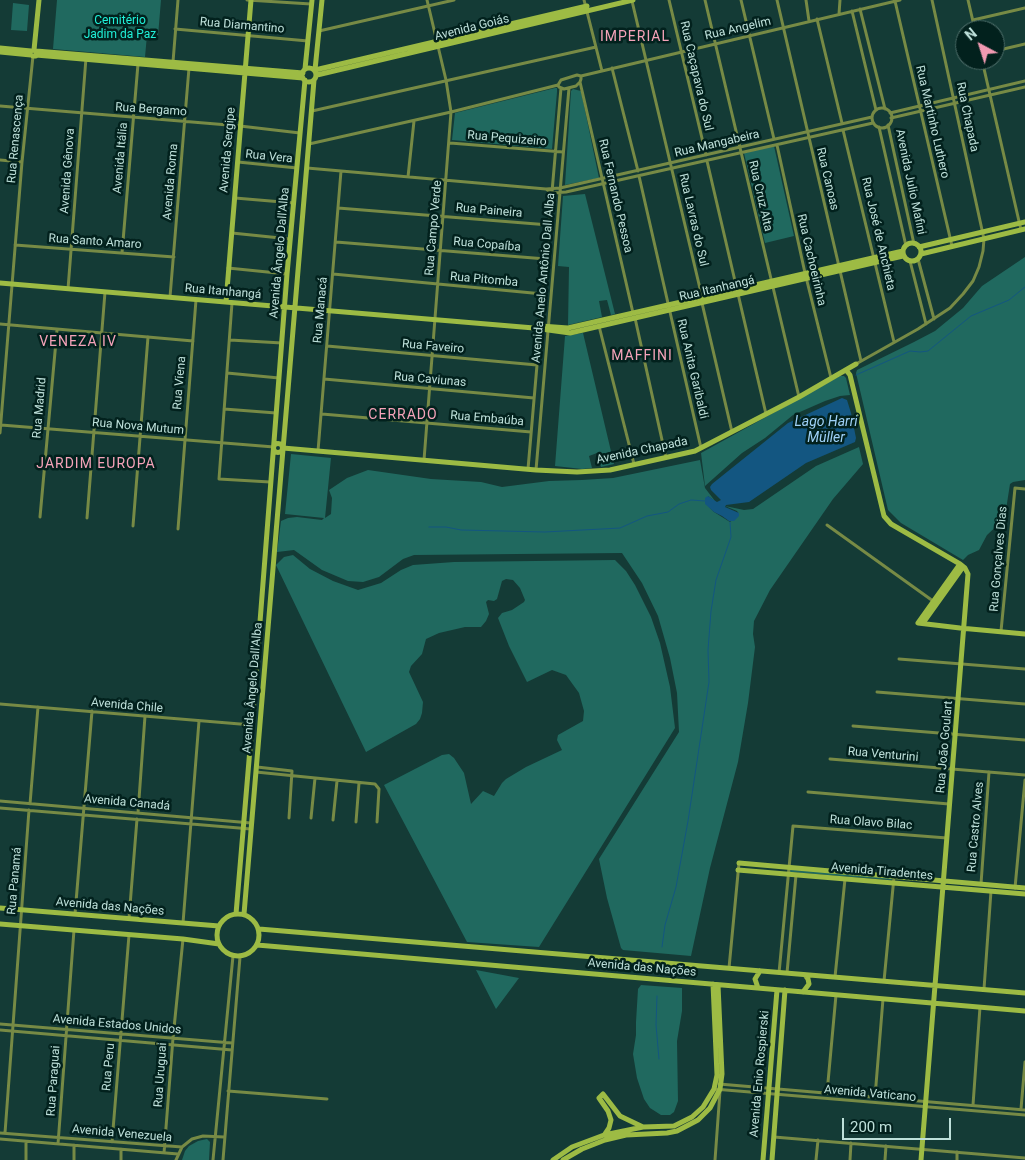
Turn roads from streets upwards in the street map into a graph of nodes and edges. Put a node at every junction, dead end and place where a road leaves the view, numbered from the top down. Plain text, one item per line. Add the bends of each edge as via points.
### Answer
1 (38, 0) edge
2 (178, 0) edge
3 (247, 0) edge
4 (251, 0) edge
5 (322, 0) edge
6 (427, 0) edge
7 (454, 0) edge
8 (584, 0) edge
9 (617, 0) edge
10 (632, 0) edge
11 (669, 0) edge
12 (705, 0) edge
13 (741, 0) edge
14 (777, 0) edge
15 (806, 0) edge
16 (840, 0) edge
17 (900, 0) edge
18 (932, 0) edge
19 (968, 0) edge
20 (895, 1) edge
21 (311, 2) edge
22 (885, 2) edge
23 (428, 6) junction
24 (586, 8) junction
25 (1025, 8) edge
26 (860, 9) junction
27 (852, 11) junction
28 (839, 14) junction
29 (817, 19) junction
30 (973, 20) joint
31 (809, 21) junction
32 (783, 28) junction
33 (175, 30) junction
34 (318, 31) junction
35 (248, 34) junction
36 (749, 36) junction
37 (308, 40) junction
38 (438, 44) junction
39 (716, 44) junction
40 (1025, 44) edge
41 (596, 46) junction
42 (0, 48) edge
43 (1005, 49) edge
44 (681, 51) junction
45 (0, 52) edge
46 (34, 53) junction
47 (86, 57) junction
48 (646, 59) junction
49 (172, 62) junction
50 (138, 64) junction
51 (189, 68) junction
52 (612, 68) junction
53 (984, 70) edge
54 (245, 71) junction
55 (602, 71) junction
56 (315, 74) junction
57 (304, 75) junction
58 (580, 76) junction
59 (446, 80) junction
60 (580, 82) junction
61 (1024, 82) edge
62 (560, 86) junction
63 (569, 88) junction
64 (1025, 88) edge
65 (989, 90) junction
66 (990, 95) junction
67 (953, 98) junction
68 (954, 103) junction
69 (0, 106) edge
70 (920, 106) junction
71 (27, 108) junction
72 (885, 109) junction
73 (876, 110) junction
74 (312, 111) junction
75 (921, 111) junction
76 (451, 112) junction
77 (890, 112) junction
78 (81, 114) junction
79 (872, 116) junction
80 (133, 118) junction
81 (891, 118) junction
82 (414, 121) junction
83 (184, 122) junction
84 (842, 123) junction
85 (873, 123) junction
86 (888, 125) junction
87 (240, 126) junction
88 (880, 127) junction
89 (844, 130) junction
90 (807, 132) junction
91 (300, 133) junction
92 (808, 138) junction
93 (774, 139) junction
94 (450, 143) junction
95 (309, 144) junction
96 (776, 145) junction
97 (740, 147) junction
98 (556, 152) junction
99 (563, 152) junction
100 (741, 153) junction
101 (706, 155) junction
102 (0, 160) edge
103 (707, 160) junction
104 (22, 162) junction
105 (238, 162) junction
106 (671, 164) junction
107 (298, 168) junction
108 (307, 168) junction
109 (672, 169) junction
110 (341, 171) junction
111 (638, 171) junction
112 (638, 176) junction
113 (408, 177) junction
114 (603, 179) junction
115 (446, 180) junction
116 (604, 184) junction
117 (553, 188) junction
118 (560, 188) junction
119 (546, 189) junction
120 (552, 193) junction
121 (560, 193) junction
122 (234, 198) junction
123 (294, 204) junction
124 (338, 208) junction
125 (444, 216) junction
126 (1022, 223) edge
127 (549, 225) junction
128 (1023, 229) edge
129 (983, 232) junction
130 (231, 233) junction
131 (291, 239) junction
132 (984, 239) junction
133 (950, 240) junction
134 (336, 242) junction
135 (16, 245) junction
136 (917, 245) junction
137 (952, 246) junction
138 (71, 249) junction
139 (441, 250) junction
140 (904, 251) junction
141 (122, 253) junction
142 (919, 256) junction
143 (174, 257) junction
144 (546, 259) junction
145 (875, 259) junction
146 (910, 261) junction
147 (228, 268) junction
148 (839, 268) junction
149 (288, 274) junction
150 (333, 274) junction
151 (805, 276) junction
152 (0, 283) edge
153 (772, 283) junction
154 (12, 284) junction
155 (438, 284) junction
156 (68, 289) junction
157 (105, 292) junction
158 (737, 292) junction
159 (543, 294) junction
160 (170, 297) junction
161 (196, 299) junction
162 (702, 300) junction
163 (226, 302) junction
164 (232, 302) junction
165 (669, 307) junction
166 (286, 308) junction
167 (295, 308) junction
168 (330, 311) junction
169 (634, 315) junction
170 (934, 319) junction
171 (435, 320) junction
172 (599, 323) junction
173 (0, 324) edge
174 (926, 324) junction
175 (8, 325) junction
176 (540, 328) junction
177 (548, 329) junction
178 (56, 330) junction
179 (102, 334) junction
180 (148, 337) junction
181 (230, 340) junction
182 (193, 341) junction
183 (894, 342) junction
184 (282, 343) junction
185 (327, 346) junction
186 (432, 355) junction
187 (859, 363) junction
188 (537, 365) junction
189 (846, 372) junction
190 (227, 373) junction
191 (280, 378) junction
192 (831, 378) junction
193 (324, 379) junction
194 (852, 385) junction
195 (430, 388) junction
196 (799, 397) junction
197 (534, 398) junction
198 (224, 409) junction
199 (277, 413) junction
200 (322, 414) junction
201 (766, 414) junction
202 (427, 423) junction
203 (1, 426) edge
204 (47, 429) junction
205 (93, 432) junction
206 (532, 432) junction
207 (732, 432) junction
208 (0, 434) edge
209 (139, 436) junction
210 (539, 437) junction
211 (531, 438) junction
212 (185, 440) junction
213 (221, 443) junction
214 (274, 447) junction
215 (283, 448) junction
216 (701, 448) junction
217 (318, 451) junction
218 (666, 458) junction
219 (424, 460) junction
220 (634, 464) junction
221 (528, 469) junction
222 (536, 470) junction
223 (272, 480) junction
224 (1025, 489) edge
225 (40, 516) dead end
226 (86, 518) dead end
227 (827, 524) dead end
228 (133, 526) dead end
229 (178, 529) dead end
230 (961, 566) junction
231 (934, 600) junction
232 (920, 623) junction
233 (964, 629) junction
234 (1001, 632) junction
235 (1025, 634) edge
236 (899, 659) dead end
237 (961, 664) junction
238 (1025, 669) edge
239 (877, 692) dead end
240 (958, 699) junction
241 (0, 704) edge
242 (1025, 704) edge
243 (38, 707) junction
244 (92, 712) junction
245 (145, 716) junction
246 (199, 721) junction
247 (252, 725) junction
248 (853, 726) dead end
249 (956, 734) junction
250 (1025, 740) edge
251 (830, 759) dead end
252 (953, 769) junction
253 (256, 770) junction
254 (989, 772) junction
255 (1025, 775) edge
256 (292, 776) junction
257 (315, 778) junction
258 (337, 780) junction
259 (1025, 780) edge
260 (359, 783) junction
261 (808, 792) dead end
262 (0, 802) edge
263 (30, 804) junction
264 (950, 804) junction
265 (0, 808) edge
266 (84, 809) junction
267 (29, 810) junction
268 (138, 813) junction
269 (84, 815) junction
270 (191, 818) junction
271 (289, 818) dead end
272 (311, 818) dead end
273 (137, 819) junction
274 (333, 820) dead end
275 (356, 822) dead end
276 (376, 822) dead end
277 (191, 824) junction
278 (244, 825) junction
279 (252, 826) junction
280 (947, 838) junction
281 (739, 863) joint
282 (738, 870) junction
283 (788, 871) junction
284 (796, 874) junction
285 (894, 876) junction
286 (845, 879) junction
287 (944, 881) junction
288 (894, 883) junction
289 (980, 884) junction
290 (943, 887) junction
291 (1015, 887) junction
292 (1025, 888) edge
293 (991, 892) junction
294 (1014, 894) junction
295 (1025, 894) edge
296 (0, 908) edge
297 (21, 909) junction
298 (75, 914) junction
299 (236, 914) junction
300 (244, 914) junction
301 (129, 918) junction
302 (183, 922) junction
303 (0, 924) edge
304 (20, 925) junction
305 (219, 926) junction
306 (259, 929) junction
307 (74, 930) junction
308 (129, 934) junction
309 (183, 939) junction
310 (218, 944) junction
311 (257, 945) junction
312 (232, 956) junction
313 (240, 957) junction
314 (729, 968) junction
315 (760, 971) junction
316 (779, 973) junction
317 (786, 973) junction
318 (804, 975) junction
319 (835, 977) junction
320 (884, 982) junction
321 (715, 984) junction
322 (934, 986) junction
323 (758, 988) junction
324 (777, 990) junction
325 (785, 990) junction
326 (984, 990) junction
327 (803, 992) junction
328 (1025, 993) edge
329 (836, 995) junction
330 (883, 999) junction
331 (933, 1003) junction
332 (980, 1007) junction
333 (1025, 1011) edge
334 (0, 1024) edge
335 (13, 1025) junction
336 (0, 1030) edge
337 (67, 1030) junction
338 (13, 1031) junction
339 (121, 1034) junction
340 (66, 1036) junction
341 (173, 1038) junction
342 (120, 1041) junction
343 (225, 1042) junction
344 (232, 1043) junction
345 (172, 1045) junction
346 (224, 1050) junction
347 (232, 1050) junction
348 (1025, 1062) edge
349 (718, 1086) junction
350 (770, 1088) junction
351 (228, 1091) junction
352 (777, 1092) junction
353 (828, 1093) junction
354 (769, 1094) junction
355 (876, 1097) junction
356 (328, 1099) dead end
357 (926, 1104) junction
358 (973, 1105) junction
359 (1023, 1110) edge
360 (1025, 1115) edge
361 (643, 1127) junction
362 (0, 1133) edge
363 (5, 1133) junction
364 (604, 1134) junction
365 (215, 1136) junction
366 (58, 1137) junction
367 (224, 1137) junction
368 (773, 1137) junction
369 (0, 1139) edge
370 (818, 1140) junction
371 (26, 1142) junction
372 (112, 1142) junction
373 (851, 1143) junction
374 (58, 1144) junction
375 (74, 1145) junction
376 (165, 1146) junction
377 (886, 1146) junction
378 (182, 1147) junction
379 (121, 1149) junction
380 (922, 1149) junction
381 (957, 1152) junction
382 (164, 1153) junction
383 (178, 1154) junction
384 (1025, 1158) edge
385 (26, 1160) edge
386 (74, 1160) edge
387 (121, 1160) edge
388 (176, 1160) edge
389 (213, 1160) edge
390 (222, 1160) edge
391 (553, 1160) edge
392 (563, 1160) edge
393 (715, 1160) edge
394 (763, 1160) edge
395 (772, 1160) edge
396 (816, 1160) edge
397 (850, 1160) edge
398 (885, 1160) edge
399 (921, 1160) edge
400 (956, 1160) edge

1 - 46 street
2 - 33 street
3 - 4 street
4 - 21 street
4 - 35 street, Avenida Sergipe
5 - 34 street, Avenida Ângelo Dall'Alba
6 - 23 street, Rua Campo Verde
7 - 23 street
8 - 24 street
9 - 24 street, Avenida Goiás
10 - 24 street, Avenida Goiás
10 - 48 street, Rua Lavras do Sul
11 - 44 street, Rua Caçapava do Sul
12 - 39 street, Rua Cruz Alta
13 - 36 street
14 - 32 street, Rua Canoas
15 - 31 street
16 - 28 street
17 - 20 street, Rua Angelim
18 - 67 street, Rua Chapada
19 - 30 street
20 - 22 street, Rua Angelim
20 - 70 street, Rua Martinho Luthero
21 - 37 street, Avenida Ângelo Dall'Alba
22 - 26 street, Rua Angelim
23 - 34 street
23 - 38 street, Rua Campo Verde
24 - 38 street, Avenida Goiás
24 - 41 street
25 - 30 street
26 - 27 street, Rua Angelim
26 - 72 street
27 - 28 street, Rua Angelim
27 - 73 street
28 - 29 street, Rua Angelim
29 - 31 street, Rua Angelim
29 - 84 street
31 - 32 street, Rua Angelim
32 - 36 street, Rua Angelim
32 - 90 street, Rua Canoas
33 - 35 street, Rua Diamantino
33 - 49 street
34 - 56 street, Avenida Ângelo Dall'Alba
35 - 37 street, Rua Diamantino
35 - 54 street, Avenida Sergipe
36 - 39 street, Rua Angelim
36 - 93 street
37 - 57 street, Avenida Ângelo Dall'Alba
38 - 56 street, Avenida Goiás
38 - 59 street, Rua Campo Verde
39 - 44 street, Rua Angelim
39 - 97 street, Rua Cruz Alta
40 - 43 street
41 - 55 street
41 - 59 street
42 - 46 street
44 - 48 street, Rua Angelim
44 - 101 street, Rua Caçapava do Sul
45 - 46 street
46 - 47 street
46 - 71 street, Rua Renascença
47 - 49 street
47 - 50 street
47 - 78 street, Avenida Gênova
48 - 52 street, Rua Angelim
48 - 106 street, Rua Lavras do Sul
49 - 54 street
50 - 51 street
50 - 80 street, Avenida Itália
51 - 54 street
51 - 83 street, Avenida Roma
52 - 55 street, Rua Angelim
52 - 111 street
53 - 65 street
54 - 57 street
54 - 87 street, Avenida Sergipe
55 - 58 street, Rua Angelim
56 - 57 street via 310,68
56 - 57 street via 309,82
56 - 74 street, Avenida Ângelo Dall'Alba
57 - 91 street, Avenida Ângelo Dall'Alba
58 - 60 street, Rua Fernando Pessoa
58 - 62 street, Rua Angelim via 565,78
59 - 74 street
59 - 76 street, Rua Campo Verde
60 - 63 street
60 - 114 street, Rua Fernando Pessoa
61 - 64 street
61 - 65 street
62 - 63 street
62 - 76 street
62 - 98 street
63 - 99 street, Avenida Anelo Antônio Dall Alba
64 - 66 street
65 - 66 street
65 - 67 street
66 - 68 street
66 - 126 street
67 - 68 street, Rua Chapada
67 - 70 street
68 - 75 street
68 - 129 street, Rua Chapada
69 - 71 street, Rua Bergamo
70 - 75 street, Rua Martinho Luthero
70 - 77 street
71 - 78 street, Rua Bergamo
71 - 104 street, Rua Renascença
72 - 73 street
72 - 77 street
73 - 79 street
74 - 95 street, Avenida Ângelo Dall'Alba
75 - 81 street
75 - 133 street, Rua Martinho Luthero
76 - 82 street
76 - 94 street, Rua Campo Verde
77 - 81 street
78 - 80 street, Rua Bergamo
78 - 138 street, Avenida Gênova
79 - 84 street, Rua Mangabeira
79 - 85 street
80 - 83 street, Rua Bergamo
80 - 141 street, Avenida Itália
81 - 86 street
82 - 95 street
82 - 113 street
83 - 87 street, Rua Bergamo
83 - 143 street, Avenida Roma
84 - 90 street, Rua Mangabeira
85 - 88 street
85 - 89 street, Rua Mangabeira
86 - 88 street
86 - 136 street, Avenida Julio Mafini
87 - 91 street, Rua Bergamo
87 - 105 street, Avenida Sergipe
88 - 140 street, Avenida Julio Mafini
89 - 92 street, Rua Mangabeira
89 - 145 street, Rua José de Anchieta
90 - 92 street, Rua Canoas
90 - 93 street, Rua Mangabeira
91 - 107 street, Avenida Ângelo Dall'Alba
92 - 96 street, Rua Mangabeira
92 - 148 street, Rua Canoas
93 - 97 street, Rua Mangabeira
94 - 98 street, Rua Pequizeiro
94 - 115 street, Rua Campo Verde
95 - 108 street, Avenida Ângelo Dall'Alba
96 - 100 street, Rua Mangabeira
96 - 151 street, Rua Cachoeirinha
97 - 100 street, Rua Cruz Alta
97 - 101 street, Rua Mangabeira
98 - 99 street, Rua Pequizeiro
98 - 117 street
99 - 118 street, Avenida Anelo Antônio Dall Alba
100 - 103 street, Rua Mangabeira
100 - 153 street, Rua Cruz Alta
101 - 106 street, Rua Mangabeira
102 - 104 street
103 - 109 street, Rua Mangabeira
103 - 158 street
104 - 135 street, Rua Renascença
105 - 107 street, Rua Vera
105 - 122 street, Avenida Sergipe
106 - 109 street, Rua Lavras do Sul
106 - 111 street, Rua Mangabeira
107 - 108 street
107 - 123 street, Avenida Ângelo Dall'Alba
108 - 110 street
108 - 167 street, Avenida Ângelo Dall'Alba
109 - 112 street, Rua Mangabeira
109 - 162 street, Rua Lavras do Sul
110 - 113 street
110 - 124 street, Rua Manacá
111 - 114 street, Rua Mangabeira
112 - 116 street, Rua Mangabeira
112 - 165 street, Rua Anita Garibaldi
113 - 115 street
114 - 116 street, Rua Fernando Pessoa
114 - 118 street, Rua Mangabeira
115 - 119 street
115 - 125 street, Rua Campo Verde
116 - 121 street, Rua Mangabeira
116 - 169 street, Rua Fernando Pessoa
117 - 118 street
117 - 119 street
117 - 120 street
118 - 121 street, Avenida Anelo Antônio Dall Alba
119 - 120 street
120 - 121 street
120 - 127 street
121 - 177 street, Avenida Anelo Antônio Dall Alba
122 - 123 street
122 - 130 street, Avenida Sergipe
123 - 131 street, Avenida Ângelo Dall'Alba
124 - 125 street, Rua Paineira
124 - 134 street, Rua Manacá
125 - 127 street, Rua Paineira
125 - 139 street, Rua Campo Verde
126 - 128 street
126 - 129 street
127 - 144 street
128 - 132 street
129 - 132 street, Rua Chapada
129 - 133 street
130 - 131 street
130 - 147 street, Avenida Sergipe
131 - 149 street, Avenida Ângelo Dall'Alba
132 - 137 street
132 - 170 street, Avenida Chapada via 973,281 957,301
133 - 136 street
133 - 137 street, Rua Martinho Luthero
134 - 139 street, Rua Copaíba
134 - 150 street, Rua Manacá
135 - 138 street, Rua Santo Amaro
135 - 154 street, Rua Renascença
136 - 140 street, Rua Itanhangá
136 - 142 street
137 - 142 street
138 - 141 street, Rua Santo Amaro
138 - 156 street, Avenida Gênova
139 - 144 street, Rua Copaíba
139 - 155 street, Rua Campo Verde
140 - 145 street, Rua Itanhangá
140 - 146 street
141 - 143 street, Rua Santo Amaro
142 - 146 street
142 - 170 street
143 - 160 street, Avenida Roma
144 - 159 street
145 - 148 street, Rua Itanhangá
145 - 183 street, Rua José de Anchieta
146 - 174 street
147 - 149 street
147 - 163 street, Avenida Sergipe
148 - 151 street, Rua Itanhangá
148 - 187 street, Rua Canoas
149 - 166 street, Avenida Ângelo Dall'Alba
150 - 155 street, Rua Pitomba
150 - 168 street, Rua Manacá
151 - 153 street, Rua Itanhangá
151 - 192 street, Rua Cachoeirinha
152 - 154 street, Rua Itanhangá
153 - 158 street, Rua Itanhangá
153 - 196 street, Rua Cruz Alta
154 - 156 street, Rua Itanhangá
154 - 175 street, Rua Renascença
155 - 159 street, Rua Pitomba
155 - 171 street, Rua Campo Verde
156 - 157 street, Rua Itanhangá
157 - 160 street, Rua Itanhangá
157 - 179 street
158 - 162 street, Rua Itanhangá
158 - 201 street
159 - 176 street
160 - 161 street, Rua Itanhangá
161 - 163 street, Rua Itanhangá
161 - 182 street, Rua Viena
162 - 165 street, Rua Itanhangá
162 - 207 street, Rua Lavras do Sul
163 - 164 street, Rua Itanhangá
164 - 166 street, Rua Itanhangá
164 - 181 street
165 - 169 street, Rua Itanhangá
165 - 216 street, Rua Anita Garibaldi
166 - 167 street, Rua Itanhangá
166 - 184 street, Avenida Ângelo Dall'Alba
167 - 168 street, Rua Itanhangá
167 - 215 street, Avenida Ângelo Dall'Alba
168 - 171 street, Rua Itanhangá
168 - 185 street, Rua Manacá
169 - 172 street, Rua Itanhangá
169 - 218 street, Rua Fernando Pessoa
170 - 174 street, Avenida Chapada
171 - 176 street, Rua Itanhangá
171 - 186 street, Rua Campo Verde
172 - 177 street, Rua Itanhangá via 570,333
172 - 220 street
173 - 175 street
174 - 183 street, Avenida Chapada
175 - 178 street
175 - 203 street, Rua Renascença
176 - 177 street, Rua Itanhangá
176 - 188 street
177 - 210 street, Avenida Anelo Antônio Dall Alba
178 - 179 street
178 - 204 street, Rua Madrid
179 - 180 street
179 - 205 street
180 - 182 street
180 - 209 street
181 - 184 street
181 - 190 street
182 - 212 street, Rua Viena
183 - 187 street, Avenida Chapada
184 - 191 street, Avenida Ângelo Dall'Alba
185 - 186 street, Rua Faveiro
185 - 193 street, Rua Manacá
186 - 188 street, Rua Faveiro
186 - 195 street, Rua Campo Verde
187 - 189 street, Avenida Chapada
188 - 197 street
189 - 192 street, Avenida Chapada
189 - 194 street
189 - 194 street
190 - 191 street
190 - 198 street
191 - 199 street, Avenida Ângelo Dall'Alba
192 - 196 street, Avenida Chapada
193 - 195 street, Rua Caviunas
193 - 200 street, Rua Manacá
194 - 230 street via 884,516 891,524
195 - 197 street, Rua Caviunas
195 - 202 street, Rua Campo Verde
196 - 201 street, Avenida Chapada
197 - 206 street
198 - 199 street
198 - 213 street
199 - 214 street, Avenida Ângelo Dall'Alba
200 - 202 street, Rua Embaúba
200 - 217 street, Rua Manacá
201 - 207 street, Avenida Chapada
202 - 206 street, Rua Embaúba
202 - 219 street, Rua Campo Verde
203 - 204 street, Rua Nova Mutum
203 - 208 street, Rua Renascença
204 - 205 street, Rua Nova Mutum
204 - 225 street, Rua Madrid
205 - 209 street, Rua Nova Mutum
205 - 226 street
206 - 211 street
207 - 216 street, Avenida Chapada
209 - 212 street, Rua Nova Mutum
209 - 228 street
210 - 211 street
210 - 222 street, Avenida Anelo Antônio Dall Alba
211 - 221 street
212 - 213 street, Rua Nova Mutum
212 - 229 street, Rua Viena
213 - 214 street, Rua Nova Mutum
213 - 223 street via 218,479
214 - 215 street, Avenida Chapada via 278,452
214 - 223 street, Avenida Ângelo Dall'Alba
215 - 217 street, Avenida Chapada
215 - 253 street, Avenida Ângelo Dall'Alba
216 - 218 street, Avenida Chapada
217 - 219 street, Avenida Chapada
218 - 220 street, Avenida Chapada
219 - 221 street, Avenida Chapada
220 - 222 street, Avenida Chapada via 591,472
221 - 222 street, Avenida Chapada
223 - 247 street, Avenida Ângelo Dall'Alba
224 - 234 street, Rua Gonçalves Dias via 1015,488
227 - 231 street
230 - 231 street
230 - 232 street
230 - 233 street, Rua João Goulart via 968,574
231 - 232 street
232 - 233 street
233 - 234 street
233 - 237 street, Rua João Goulart
234 - 235 street
236 - 237 street
237 - 238 street
237 - 240 street, Rua João Goulart
239 - 240 street
240 - 242 street
240 - 249 street, Rua João Goulart
241 - 243 street, Avenida Chile
243 - 244 street, Avenida Chile
243 - 263 street
244 - 245 street, Avenida Chile
244 - 266 street
245 - 246 street, Avenida Chile
245 - 268 street
246 - 247 street, Avenida Chile
246 - 270 street
247 - 278 street, Avenida Ângelo Dall'Alba
248 - 249 street
249 - 250 street
249 - 252 street, Rua João Goulart
251 - 252 street, Rua Venturini
252 - 254 street, Rua Venturini
252 - 264 street, Rua João Goulart
253 - 256 street
253 - 256 street via 292,771
253 - 279 street, Avenida Ângelo Dall'Alba
254 - 255 street, Rua Venturini
254 - 289 street, Rua Castro Alves
256 - 257 street
256 - 271 street
257 - 258 street
257 - 272 street
258 - 260 street
258 - 274 street
259 - 291 street
260 - 275 street
260 - 276 street via 375,784 380,789
261 - 264 street
262 - 263 street, Avenida Canadá
263 - 266 street, Avenida Canadá
264 - 280 street, Rua João Goulart
265 - 267 street, Avenida Canadá
266 - 268 street, Avenida Canadá
266 - 269 street
267 - 269 street, Avenida Canadá
267 - 297 street, Rua Panamá
268 - 270 street, Avenida Canadá
269 - 273 street, Avenida Canadá
269 - 298 street
270 - 277 street
270 - 278 street, Avenida Canadá
273 - 277 street, Avenida Canadá
273 - 301 street
277 - 278 street, Avenida Canadá
277 - 302 street
278 - 279 street, Avenida Canadá
278 - 299 street, Avenida Ângelo Dall'Alba
279 - 300 street, Avenida Ângelo Dall'Alba
280 - 283 street, Rua Olavo Bilac via 793,826
280 - 287 street, Rua João Goulart
281 - 282 street
281 - 283 street, Avenida Tiradentes
282 - 283 street, Avenida Tiradentes
282 - 314 street
283 - 284 street, Avenida Tiradentes
283 - 285 street, Avenida Tiradentes
283 - 316 street
284 - 286 street, Avenida Tiradentes
284 - 317 street
285 - 287 street, Avenida Tiradentes
285 - 288 street
286 - 288 street, Avenida Tiradentes
286 - 319 street
287 - 289 street, Avenida Tiradentes
287 - 290 street, Rua João Goulart
288 - 290 street, Avenida Tiradentes
288 - 320 street
289 - 291 street, Avenida Tiradentes
290 - 293 street, Avenida Tiradentes
290 - 322 street, Rua João Goulart
291 - 292 street, Avenida Tiradentes
291 - 294 street
293 - 294 street, Avenida Tiradentes
293 - 326 street
294 - 295 street, Avenida Tiradentes
296 - 297 street, Avenida das Nações
297 - 298 street, Avenida das Nações
297 - 304 street, Rua Panamá
298 - 301 street, Avenida das Nações
299 - 300 street
299 - 305 street
300 - 306 street
301 - 302 street, Avenida das Nações
302 - 305 street, Avenida das Nações
303 - 304 street, Avenida das Nações
304 - 307 street, Avenida das Nações
304 - 335 street, Rua Panamá
305 - 310 street
306 - 311 street
306 - 314 street, Avenida das Nações
307 - 308 street, Avenida das Nações
307 - 337 street, Rua Paraguai
308 - 309 street, Avenida das Nações
308 - 339 street, Rua Peru
309 - 310 street, Avenida das Nações
309 - 341 street, Rua Uruguai
310 - 312 street
311 - 313 street
311 - 321 street, Avenida das Nações
312 - 313 street
312 - 343 street
313 - 344 street
314 - 315 street, Avenida das Nações
315 - 316 street, Avenida das Nações
315 - 323 street via 755,980
316 - 317 street, Avenida das Nações
317 - 318 street, Avenida das Nações
318 - 319 street, Avenida das Nações
318 - 327 street via 809,981
319 - 320 street, Avenida das Nações
320 - 322 street, Avenida das Nações
321 - 323 street, Avenida das Nações
321 - 349 street
322 - 326 street, Avenida das Nações
322 - 331 street, Rua João Goulart
323 - 324 street, Avenida das Nações
324 - 325 street, Avenida das Nações
324 - 350 street, Avenida Enio Rospierski
325 - 327 street, Avenida das Nações
325 - 352 street, Avenida Enio Rospierski
326 - 328 street, Avenida das Nações
327 - 329 street, Avenida das Nações
329 - 330 street, Avenida das Nações
329 - 353 street
330 - 331 street, Avenida das Nações
330 - 355 street
331 - 332 street, Avenida das Nações
331 - 357 street, Rua João Goulart
332 - 333 street, Avenida das Nações
332 - 358 street
334 - 335 street, Avenida Estados Unidos
335 - 337 street, Avenida Estados Unidos
335 - 338 street, Rua Panamá
336 - 338 street, Avenida Estados Unidos
337 - 339 street, Avenida Estados Unidos
337 - 340 street, Rua Paraguai
338 - 340 street, Avenida Estados Unidos
338 - 363 street, Rua Panamá
339 - 341 street, Avenida Estados Unidos
339 - 342 street, Rua Peru
340 - 342 street, Avenida Estados Unidos
340 - 366 street, Rua Paraguai
341 - 343 street, Avenida Estados Unidos
341 - 345 street, Rua Uruguai
342 - 345 street, Avenida Estados Unidos
342 - 372 street, Rua Peru
343 - 344 street, Avenida Estados Unidos
343 - 346 street
344 - 347 street
345 - 346 street, Avenida Estados Unidos
345 - 376 street, Rua Uruguai
346 - 347 street, Avenida Estados Unidos
346 - 365 street
347 - 351 street
348 - 359 street
349 - 350 street, Avenida Vaticano
349 - 354 street, Avenida Vaticano
349 - 361 street via 703,1107 684,1122 674,1126
349 - 392 street via 715,1100 685,1128 606,1140
349 - 393 street
350 - 352 street, Avenida Vaticano
350 - 354 street, Avenida Enio Rospierski
351 - 356 street
351 - 367 street
352 - 353 street, Avenida Vaticano
352 - 354 street, Avenida Vaticano
352 - 357 street, Avenida Vaticano
352 - 368 street, Avenida Enio Rospierski
353 - 355 street, Avenida Vaticano
354 - 394 street, Avenida Enio Rospierski
355 - 357 street, Avenida Vaticano
357 - 358 street, Avenida Vaticano
357 - 360 street, Avenida Vaticano
357 - 380 street, Rua João Goulart
358 - 359 street, Avenida Vaticano
361 - 364 street
361 - 364 street via 620,1116 601,1096 611,1115 611,1124
362 - 363 street, Avenida Venezuela
363 - 366 street, Avenida Venezuela
364 - 391 street via 572,1147
365 - 367 street
365 - 378 street via 198,1137
365 - 389 street
366 - 372 street, Avenida Venezuela
366 - 374 street, Rua Paraguai
367 - 390 street
368 - 370 street
368 - 395 street, Avenida Enio Rospierski
369 - 371 street, Avenida Venezuela
370 - 373 street
370 - 396 street
371 - 374 street, Avenida Venezuela
371 - 385 street
372 - 376 street, Avenida Venezuela
373 - 377 street
373 - 397 street
374 - 375 street, Avenida Venezuela
375 - 379 street, Avenida Venezuela
375 - 386 street
376 - 378 street, Avenida Venezuela
376 - 382 street, Rua Uruguai
377 - 380 street
377 - 398 street
378 - 383 street
379 - 382 street, Avenida Venezuela
379 - 387 street
380 - 381 street
380 - 399 street, Rua João Goulart
381 - 384 street
381 - 400 street
382 - 383 street, Avenida Venezuela
383 - 388 street

